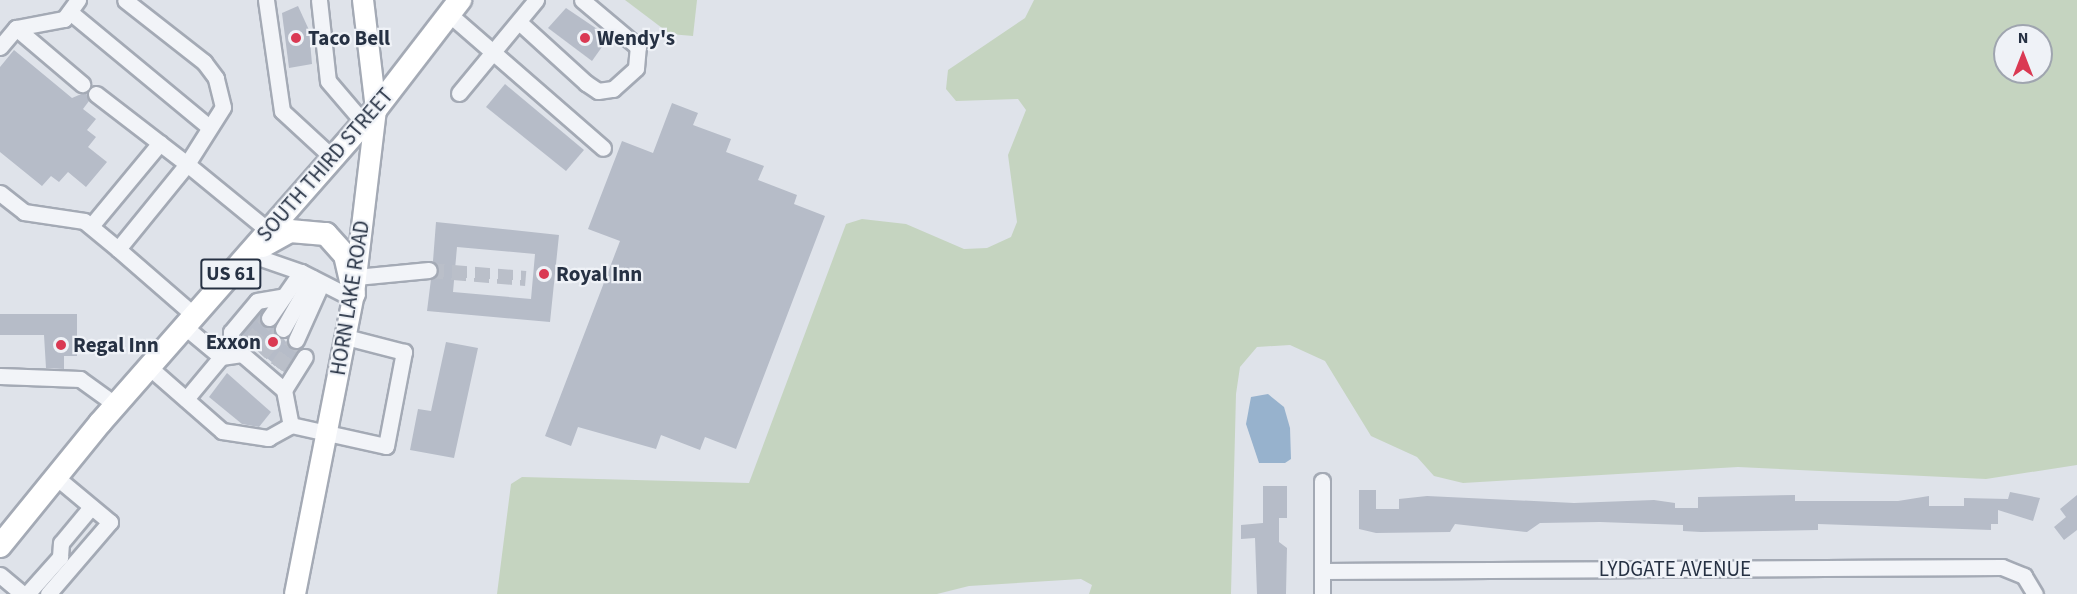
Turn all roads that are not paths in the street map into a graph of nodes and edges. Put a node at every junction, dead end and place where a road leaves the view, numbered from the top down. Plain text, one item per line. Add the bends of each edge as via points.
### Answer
1 (125, 0) edge
2 (266, 0) edge
3 (319, 0) edge
4 (363, 0) edge
5 (536, 0) edge
6 (582, 0) edge
7 (74, 6) edge
8 (454, 7) edge
9 (519, 22) junction
10 (16, 28) junction
11 (0, 47) edge
12 (493, 51) junction
13 (82, 84) dead end
14 (459, 93) dead end
15 (96, 94) dead end
16 (370, 116) junction
17 (209, 127) junction
18 (160, 143) junction
19 (603, 148) dead end
20 (333, 158) junction
21 (187, 164) junction
22 (0, 193) edge
23 (91, 226) junction
24 (268, 231) junction
25 (117, 249) junction
26 (250, 253) junction
27 (429, 270) tunnel mouth
28 (312, 278) junction
29 (355, 290) junction
30 (284, 296) junction
31 (269, 318) tunnel mouth
32 (190, 322) junction
33 (283, 329) tunnel mouth
34 (346, 337) junction
35 (243, 354) junction
36 (149, 367) junction
37 (0, 376) edge
38 (284, 390) junction
39 (186, 399) junction
40 (116, 405) junction
41 (291, 425) junction
42 (327, 434) junction
43 (56, 477) junction
44 (1322, 481) dead end
45 (91, 507) junction
46 (0, 546) edge
47 (1323, 571) junction
48 (0, 574) edge
49 (25, 594) edge
50 (48, 594) edge
51 (295, 594) edge
52 (1322, 594) edge
53 (2035, 594) edge

1 - 17 street via 204,62 216,78 223,107
2 - 20 street via 282,111
3 - 16 street via 328,81
4 - 16 main road, HORN LAKE ROAD
5 - 9 street
6 - 9 street via 638,47 636,68 613,90 598,91 586,83
7 - 10 street via 58,22
7 - 17 street
8 - 12 street
8 - 16 highway, SOUTH THIRD STREET / US 61
9 - 12 street
10 - 11 street
10 - 13 street
12 - 14 street
12 - 19 street
15 - 18 street
16 - 20 highway, SOUTH THIRD STREET / US 61
16 - 29 main road, HORN LAKE ROAD
17 - 21 street
18 - 21 street
18 - 23 street
20 - 24 highway, SOUTH THIRD STREET / US 61
21 - 24 street
21 - 25 street
22 - 23 street via 24,212
23 - 25 street
24 - 26 highway, SOUTH THIRD STREET / US 61
25 - 32 street
26 - 28 street
26 - 29 highway via 290,231 326,234 345,255
26 - 32 highway, SOUTH THIRD STREET / US 61
27 - 29 street
28 - 29 street
28 - 30 street
28 - 33 street
28 - 38 street via 302,348
29 - 34 main road, HORN LAKE ROAD
30 - 31 street
30 - 35 street via 257,301 231,332
32 - 35 street
32 - 36 highway, SOUTH THIRD STREET / US 61
34 - 42 main road, HORN LAKE ROAD
34 - 42 street via 404,352 386,446
35 - 38 street via 273,372
35 - 39 street
36 - 39 street
36 - 40 highway, SOUTH THIRD STREET / US 61
37 - 40 street via 68,376
38 - 41 street
39 - 41 street via 222,431 254,439
40 - 43 highway, SOUTH THIRD STREET / US 61
41 - 42 street
42 - 51 main road, HORN LAKE ROAD
43 - 45 street
43 - 46 highway, SOUTH THIRD STREET / US 61
44 - 47 street
45 - 49 street via 61,543 60,557
45 - 50 street via 110,522
47 - 52 street
47 - 53 street, LYDGATE AVENUE via 2002,567 2024,576
48 - 49 street

